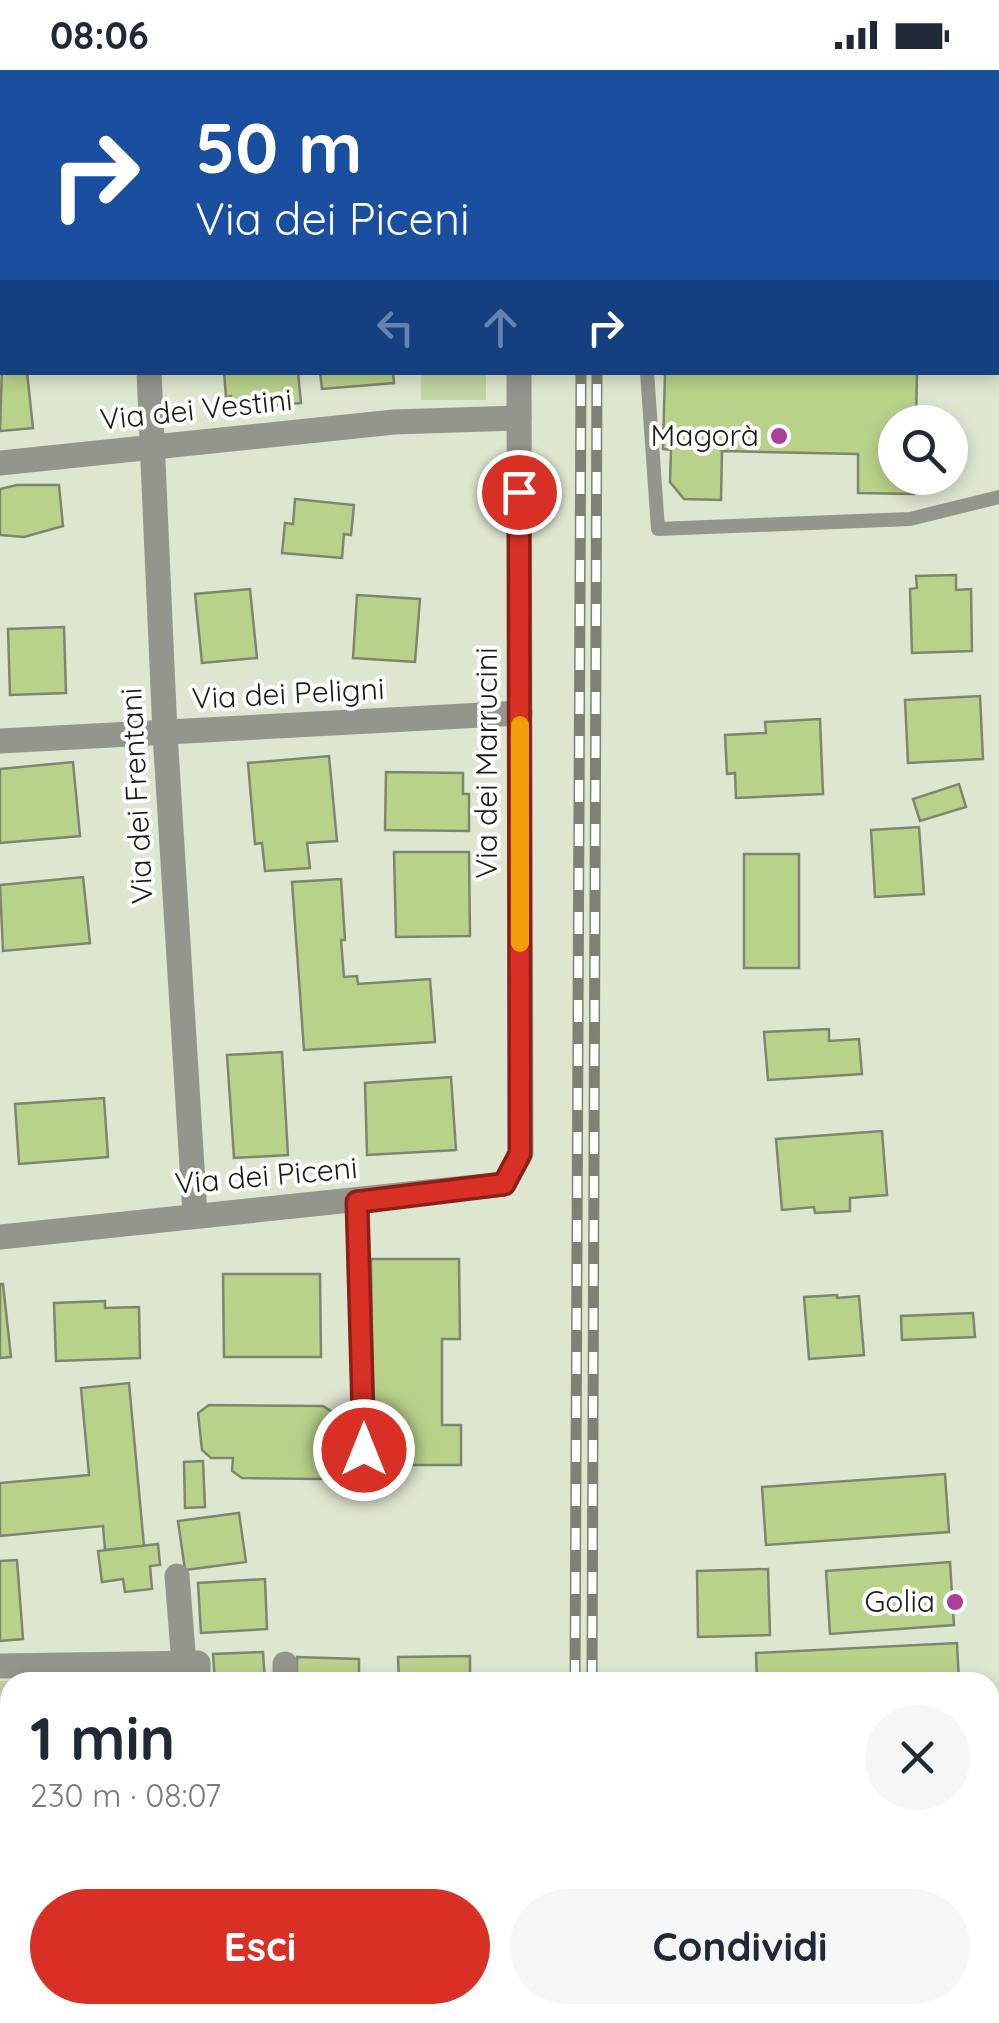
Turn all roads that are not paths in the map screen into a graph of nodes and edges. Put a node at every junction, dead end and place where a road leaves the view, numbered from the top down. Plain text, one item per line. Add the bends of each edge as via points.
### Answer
1 (149, 375) edge
2 (520, 375) edge
3 (646, 375) edge
4 (519, 418) junction
5 (153, 448) junction
6 (0, 462) edge
7 (999, 497) edge
8 (520, 713) junction
9 (165, 734) junction
10 (0, 741) edge
11 (520, 1154) joint
12 (357, 1202) junction
13 (195, 1215) junction
14 (0, 1237) edge
15 (363, 1480) dead end
16 (177, 1576) dead end
17 (0, 1666) edge
18 (164, 1672) edge
19 (191, 1672) edge

1 - 5 street, Via dei Frentani
2 - 4 street, Via dei Marrucini
3 - 7 lane via 658,529 910,518
4 - 5 street, Via dei Vestini via 394,422
4 - 8 street, Via dei Marrucini
5 - 6 street, Via dei Vestini
5 - 9 street, Via dei Frentani
8 - 9 street, Via dei Peligni
8 - 11 street, Via dei Marrucini
9 - 10 street, Via dei Peligni
9 - 13 street, Via dei Frentani
11 - 12 street, Via dei Piceni via 504,1184
12 - 13 street, Via dei Piceni
12 - 15 lane
13 - 14 street, Via dei Piceni
16 - 19 street
17 - 18 street

